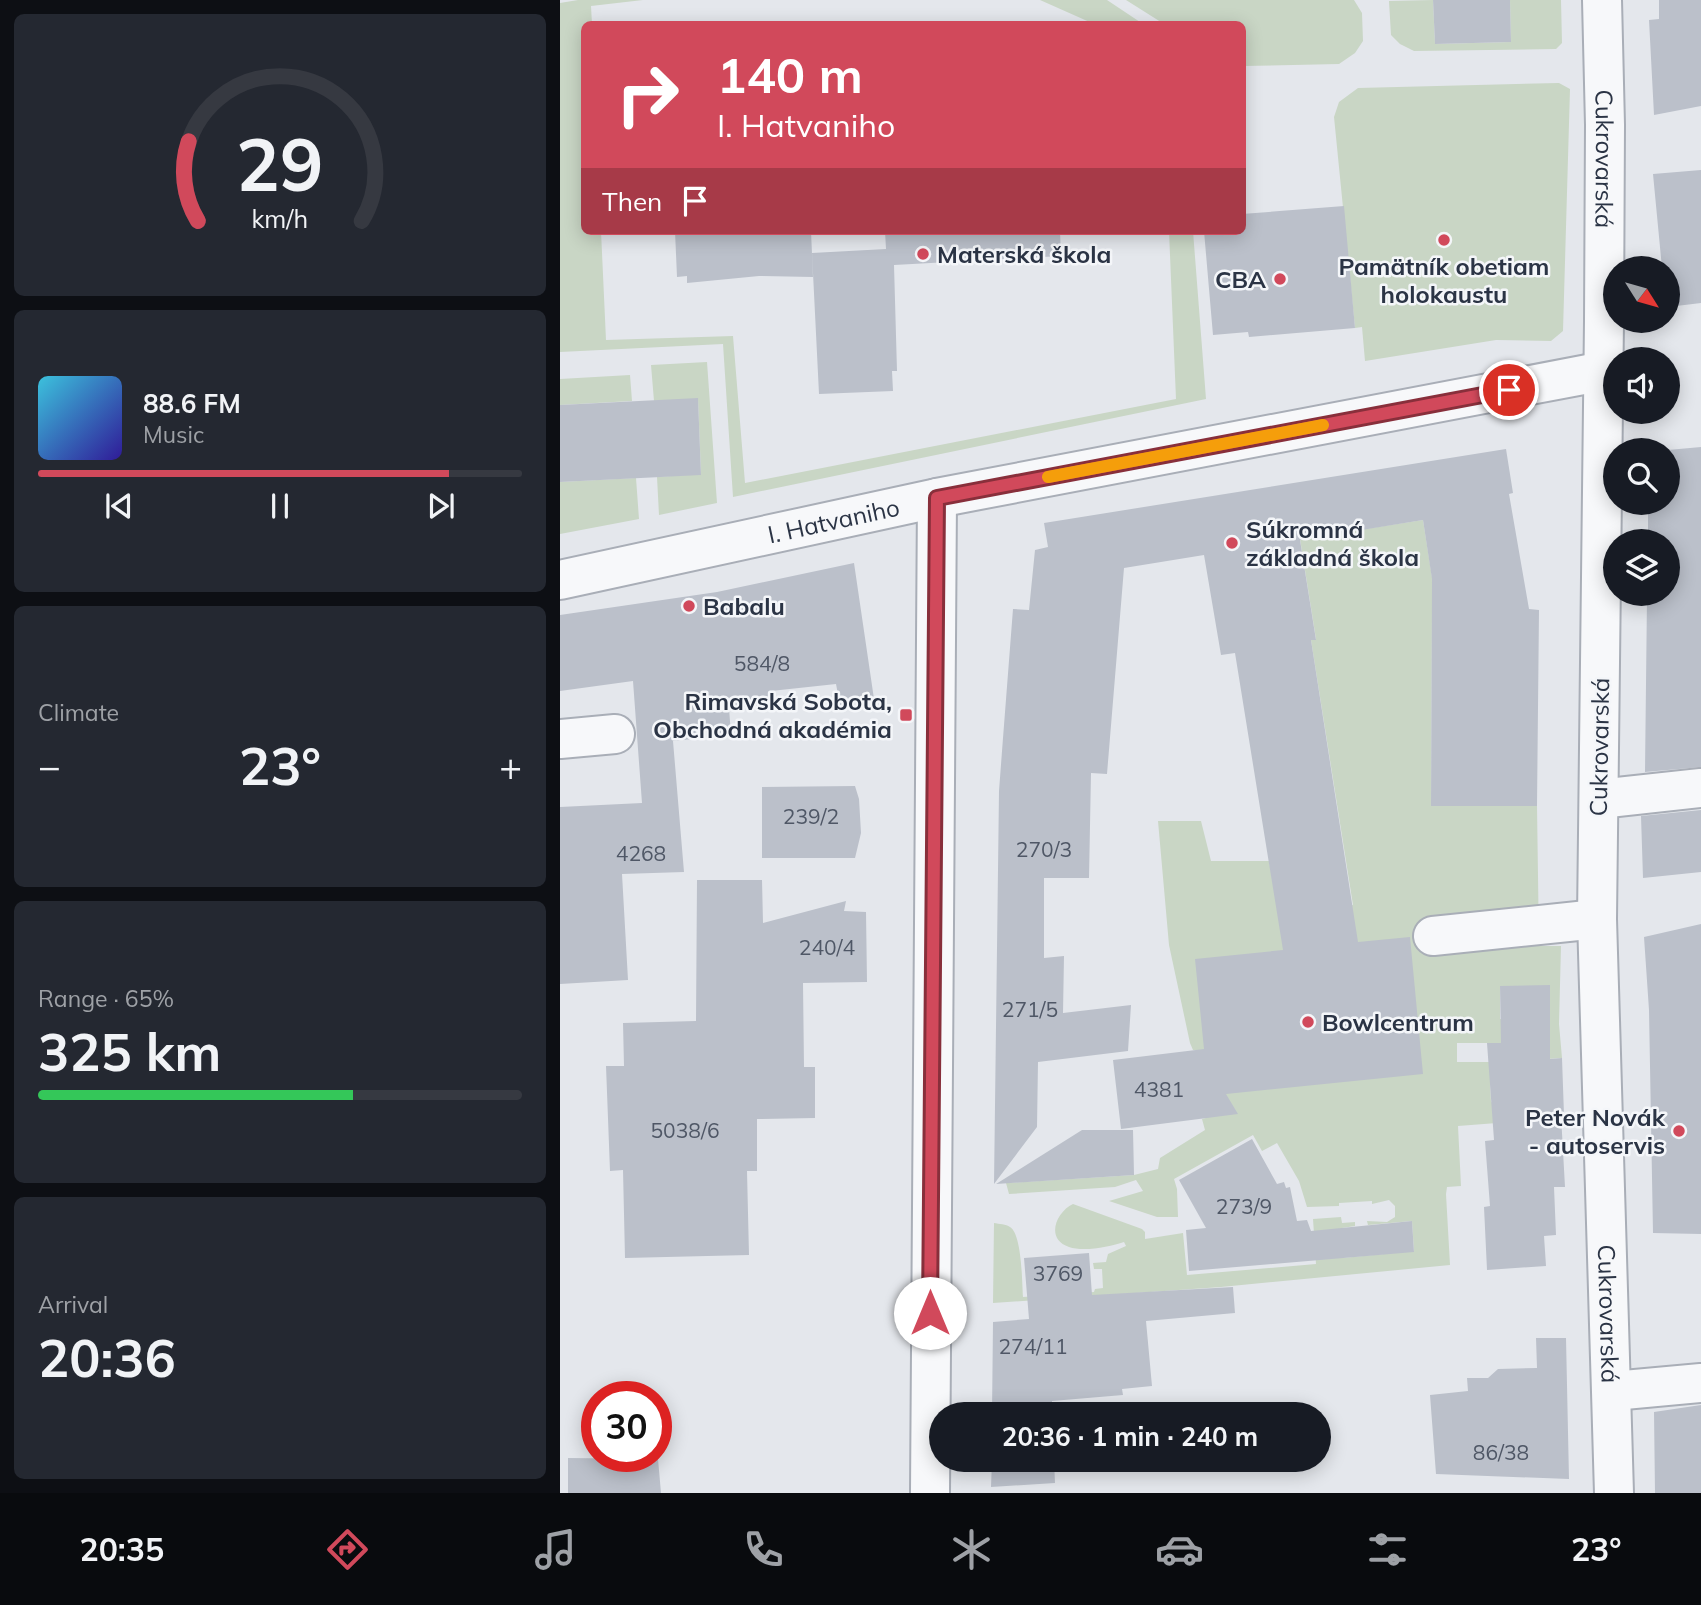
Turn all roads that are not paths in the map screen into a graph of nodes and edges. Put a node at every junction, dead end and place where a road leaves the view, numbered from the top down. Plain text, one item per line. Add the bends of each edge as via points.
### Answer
1 (1602, 0) edge
2 (1604, 347) edge
3 (1603, 371) edge
4 (1603, 424) edge
5 (937, 498) junction
6 (560, 580) edge
7 (615, 734) dead end
8 (560, 739) edge
9 (1701, 788) edge
10 (1599, 799) junction
11 (1597, 919) junction
12 (1433, 936) dead end
13 (1701, 1383) edge
14 (1613, 1391) junction
15 (930, 1493) edge
16 (1614, 1493) edge

1 - 2 street, Cukrovarská
3 - 5 street, I. Hatvaniho
4 - 10 street, Cukrovarská
5 - 6 street, I. Hatvaniho
5 - 15 street
7 - 8 street
9 - 10 street
10 - 11 street, Cukrovarská
11 - 12 street
11 - 14 street, Cukrovarská
13 - 14 street
14 - 16 street, Cukrovarská

